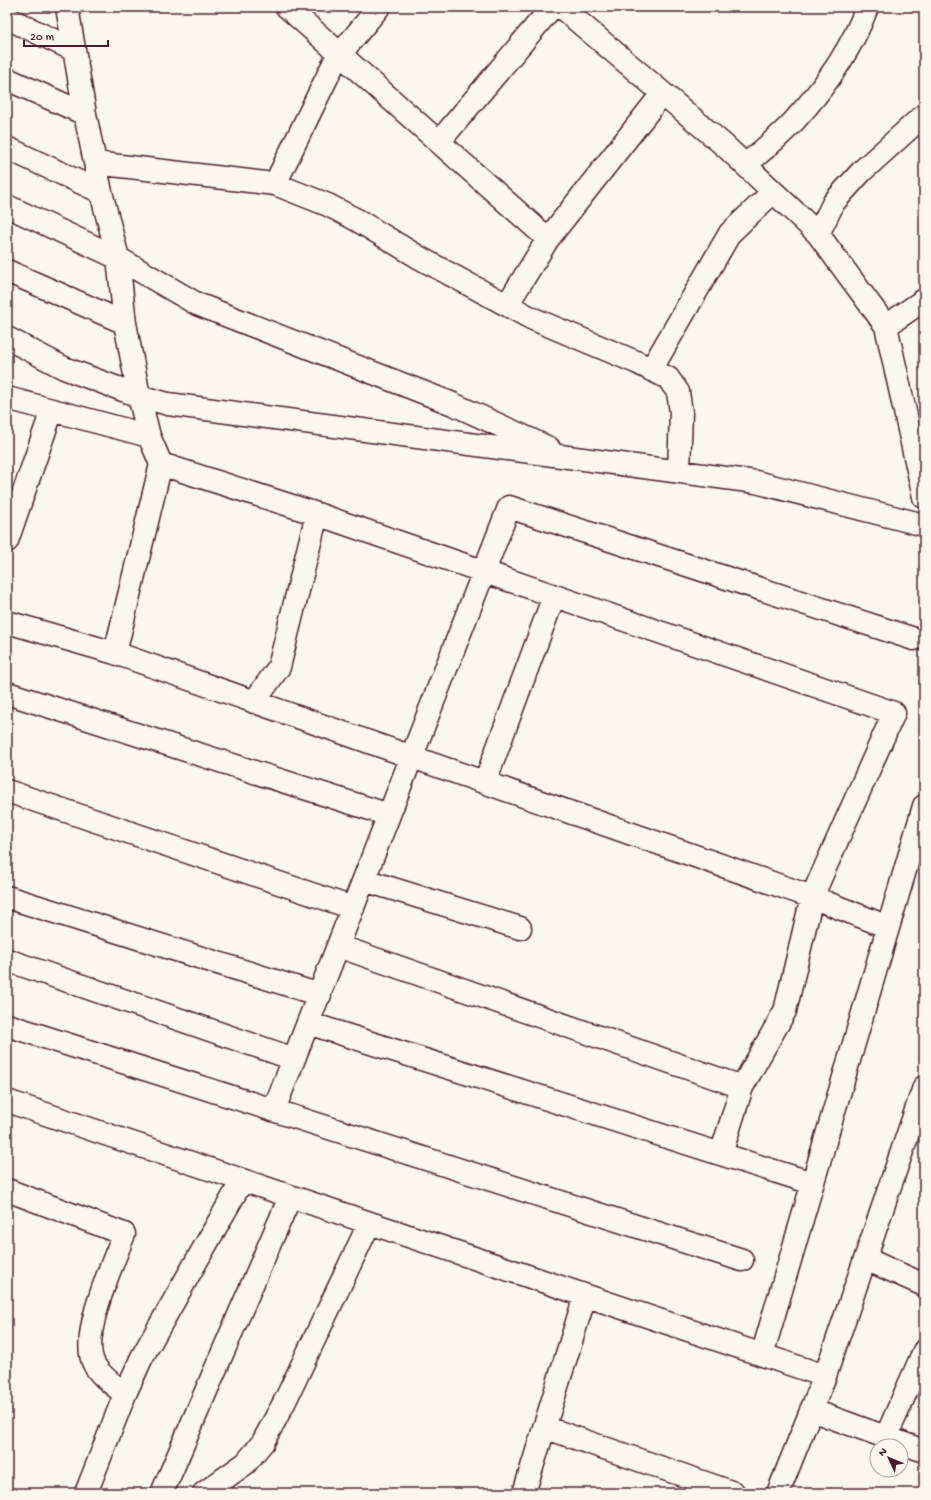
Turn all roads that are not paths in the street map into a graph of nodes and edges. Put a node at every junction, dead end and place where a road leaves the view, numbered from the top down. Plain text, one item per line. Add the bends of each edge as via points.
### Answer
1 (67, 7) edge
2 (287, 7) edge
3 (379, 7) edge
4 (552, 7) edge
5 (561, 7) edge
6 (867, 7) edge
7 (7, 18) edge
8 (74, 50) junction
9 (340, 54) junction
10 (7, 79) edge
11 (662, 94) junction
12 (85, 114) junction
13 (924, 115) edge
14 (439, 142) junction
15 (7, 148) edge
16 (95, 163) junction
17 (746, 165) junction
18 (275, 184) junction
19 (101, 192) junction
20 (773, 192) junction
21 (7, 206) edge
22 (818, 234) junction
23 (548, 240) junction
24 (118, 258) junction
25 (7, 271) edge
26 (924, 300) edge
27 (507, 305) junction
28 (125, 324) junction
29 (886, 326) junction
30 (7, 338) edge
31 (651, 370) junction
32 (139, 396) junction
33 (7, 398) edge
34 (52, 410) junction
35 (149, 436) junction
36 (570, 457) junction
37 (161, 464) junction
38 (679, 472) junction
39 (924, 497) edge
40 (317, 514) junction
41 (924, 526) edge
42 (7, 541) edge
43 (484, 571) junction
44 (554, 596) junction
45 (7, 622) edge
46 (914, 639) dead end
47 (115, 654) junction
48 (7, 693) edge
49 (254, 702) junction
50 (412, 758) junction
51 (485, 782) junction
52 (7, 791) edge
53 (924, 806) edge
54 (389, 815) junction
55 (364, 880) junction
56 (7, 897) edge
57 (812, 897) junction
58 (353, 908) junction
59 (888, 927) junction
60 (520, 928) dead end
61 (338, 946) junction
62 (7, 960) edge
63 (320, 995) junction
64 (308, 1023) junction
65 (7, 1025) edge
66 (294, 1059) junction
67 (742, 1087) junction
68 (924, 1087) edge
69 (7, 1101) edge
70 (274, 1110) junction
71 (721, 1154) junction
72 (242, 1181) junction
73 (812, 1183) junction
74 (7, 1190) edge
75 (290, 1197) junction
76 (369, 1224) junction
77 (866, 1259) junction
78 (742, 1260) dead end
79 (924, 1285) edge
80 (585, 1296) junction
81 (924, 1351) edge
82 (762, 1355) junction
83 (825, 1376) junction
84 (125, 1394) junction
85 (811, 1410) junction
86 (544, 1427) junction
87 (886, 1437) junction
88 (924, 1451) edge
89 (86, 1493) edge
90 (162, 1493) edge
91 (204, 1493) edge
92 (524, 1493) edge
93 (734, 1493) edge
94 (778, 1493) edge

1 - 8 street
2 - 9 street
3 - 9 street
4 - 14 street
5 - 11 street
6 - 17 street via 847,51 815,95 795,121
7 - 8 street
8 - 12 street
9 - 14 street
9 - 18 street
10 - 12 street
11 - 17 street
11 - 23 street
12 - 16 street
13 - 22 street via 894,140 834,202
14 - 23 street
15 - 19 street
16 - 18 street
16 - 19 street
17 - 20 street
18 - 27 street via 328,205 357,220 420,258
19 - 24 street
20 - 22 street
20 - 31 street via 730,233
21 - 24 street
22 - 29 street
23 - 27 street
24 - 28 street
24 - 36 street via 197,304 453,404
25 - 28 street
26 - 29 street
27 - 31 street
28 - 32 street
29 - 39 street
30 - 32 street via 64,368
31 - 38 street via 668,378 678,392 681,412
32 - 35 street
32 - 36 street via 168,404
33 - 34 street
34 - 35 street
34 - 42 street
35 - 37 street
36 - 38 street
37 - 40 street
37 - 47 street
38 - 41 street via 756,482
40 - 43 street
40 - 49 street via 279,667
43 - 44 street
43 - 46 street via 509,507
43 - 50 street
44 - 51 street
44 - 57 street via 894,713
45 - 47 street
47 - 49 street
48 - 54 street
49 - 50 street
50 - 51 street
50 - 54 street
51 - 57 street
52 - 58 street
53 - 59 street
54 - 55 street
55 - 58 street
55 - 60 street
56 - 63 street
57 - 59 street
57 - 67 street via 785,1011
58 - 61 street
59 - 73 street
61 - 63 street
61 - 67 street
62 - 66 street
63 - 64 street
64 - 66 street
64 - 71 street
65 - 70 street
66 - 70 street
67 - 71 street
68 - 77 street
69 - 72 street
70 - 78 street
71 - 73 street
72 - 75 street
72 - 84 street via 142,1357
73 - 82 street
74 - 84 street via 124,1234 93,1322 89,1344 94,1364
75 - 76 street
75 - 90 street
76 - 80 street
76 - 91 street via 264,1442 246,1463
77 - 79 street
77 - 83 street
80 - 82 street
80 - 86 street
81 - 87 street
82 - 83 street
83 - 85 street
84 - 89 street
85 - 87 street
85 - 94 street
86 - 92 street
86 - 93 street
87 - 88 street

